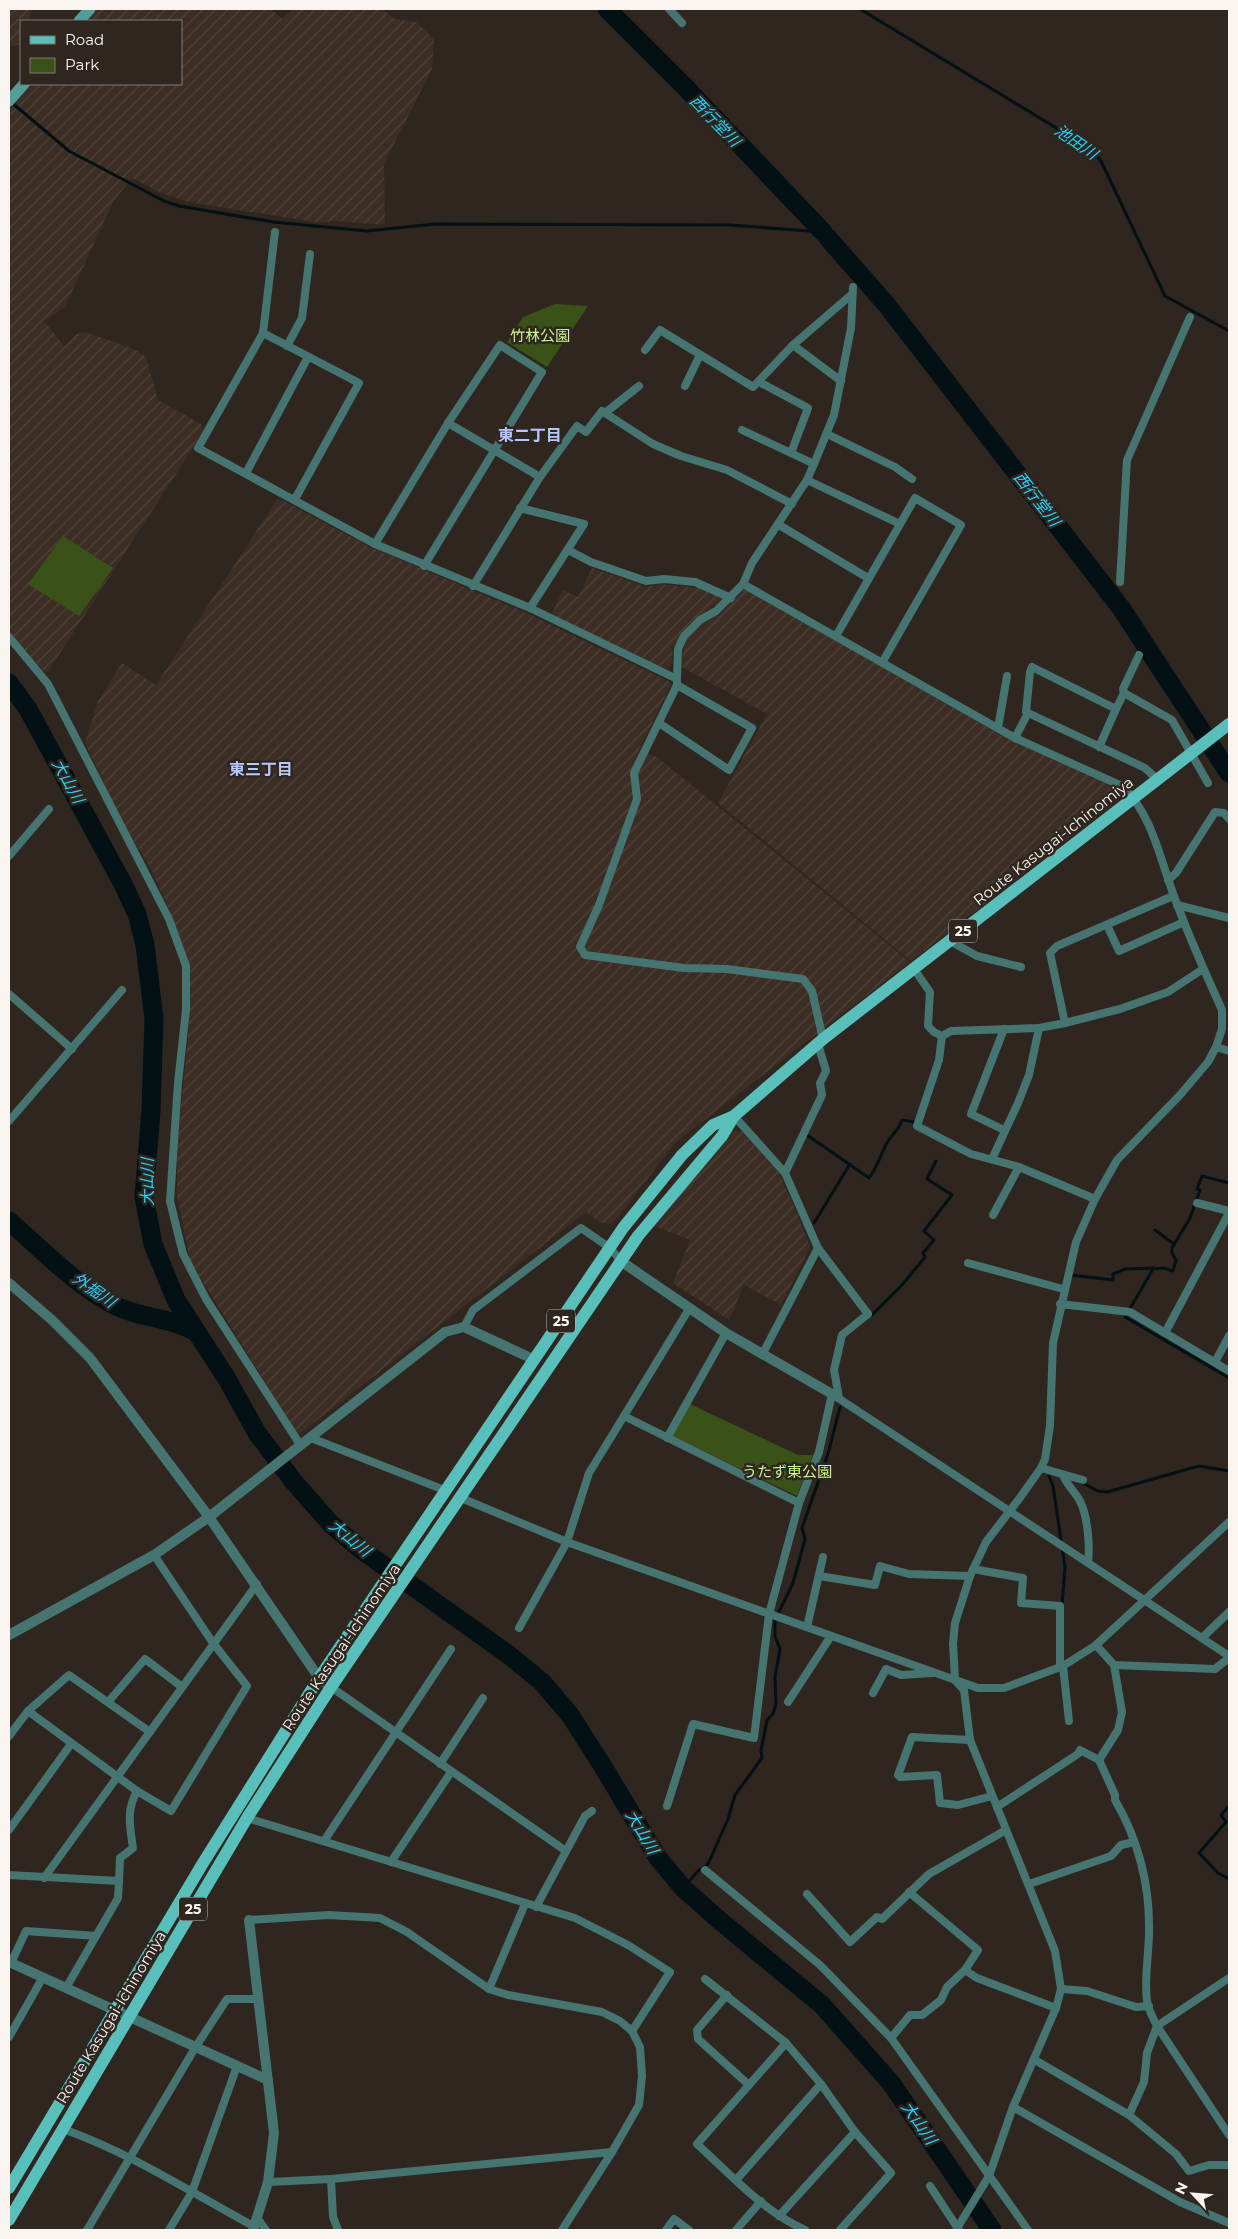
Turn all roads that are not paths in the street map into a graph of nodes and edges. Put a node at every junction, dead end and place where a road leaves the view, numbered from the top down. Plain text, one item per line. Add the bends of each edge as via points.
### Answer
1 (90, 9) edge
2 (669, 9) edge
3 (80, 20) edge
4 (682, 23) dead end
5 (23, 85) edge
6 (9, 101) edge
7 (275, 232) dead end
8 (310, 254) dead end
9 (1190, 317) dead end
10 (263, 333) junction
11 (793, 345) junction
12 (287, 346) junction
13 (645, 350) dead end
14 (700, 356) junction
15 (308, 357) junction
16 (841, 381) junction
17 (759, 382) junction
18 (639, 386) dead end
19 (685, 386) dead end
20 (605, 413) junction
21 (448, 423) junction
22 (742, 430) dead end
23 (827, 434) junction
24 (494, 449) junction
25 (791, 453) junction
26 (814, 464) junction
27 (246, 473) junction
28 (540, 477) junction
29 (912, 479) dead end
30 (807, 480) junction
31 (295, 499) junction
32 (792, 504) junction
33 (520, 508) junction
34 (900, 524) junction
35 (779, 525) junction
36 (374, 544) junction
37 (568, 550) junction
38 (424, 566) junction
39 (868, 578) junction
40 (1120, 582) dead end
41 (743, 584) junction
42 (472, 586) junction
43 (732, 598) junction
44 (530, 608) junction
45 (836, 636) junction
46 (9, 637) edge
47 (1139, 655) dead end
48 (883, 662) junction
49 (1007, 676) dead end
50 (677, 682) junction
51 (1124, 693) junction
52 (1116, 709) junction
53 (1028, 713) junction
54 (659, 724) junction
55 (1229, 724) edge
56 (998, 728) junction
57 (1015, 738) junction
58 (1099, 747) junction
59 (1193, 752) junction
60 (1158, 780) junction
61 (1208, 783) dead end
62 (1135, 798) junction
63 (49, 809) dead end
64 (1229, 819) edge
65 (9, 856) edge
66 (1168, 880) junction
67 (1174, 896) junction
68 (1177, 905) junction
69 (1229, 917) edge
70 (1184, 922) junction
71 (1107, 925) junction
72 (950, 942) junction
73 (1022, 967) dead end
74 (914, 969) junction
75 (1203, 969) junction
76 (122, 990) dead end
77 (9, 994) edge
78 (1065, 1023) junction
79 (1038, 1028) junction
80 (1004, 1029) junction
81 (942, 1036) junction
82 (821, 1041) junction
83 (1216, 1047) junction
84 (72, 1048) junction
85 (1229, 1051) edge
86 (734, 1116) junction
87 (9, 1121) edge
88 (1004, 1130) junction
89 (992, 1159) junction
90 (1019, 1167) junction
91 (785, 1173) junction
92 (1095, 1199) junction
93 (1197, 1203) dead end
94 (1229, 1212) edge
95 (993, 1215) dead end
96 (610, 1248) junction
97 (818, 1248) junction
98 (622, 1262) junction
99 (968, 1263) dead end
100 (9, 1283) edge
101 (1063, 1289) junction
102 (1060, 1304) junction
103 (689, 1309) junction
104 (464, 1327) junction
105 (1165, 1332) junction
106 (726, 1333) junction
107 (1229, 1336) edge
108 (762, 1355) junction
109 (535, 1360) junction
110 (1215, 1362) junction
111 (1229, 1371) edge
112 (835, 1396) junction
113 (624, 1416) junction
114 (311, 1438) junction
115 (667, 1438) junction
116 (298, 1448) junction
117 (1041, 1468) junction
118 (1063, 1475) junction
119 (1083, 1480) dead end
120 (447, 1491) junction
121 (461, 1498) junction
122 (799, 1503) junction
123 (1009, 1510) junction
124 (209, 1517) junction
125 (1229, 1522) edge
126 (567, 1542) junction
127 (154, 1555) junction
128 (823, 1557) dead end
129 (1088, 1563) junction
130 (971, 1573) junction
131 (819, 1576) junction
132 (257, 1584) junction
133 (1146, 1601) junction
134 (1229, 1612) edge
135 (769, 1614) junction
136 (807, 1627) junction
137 (519, 1628) dead end
138 (9, 1636) edge
139 (831, 1636) junction
140 (1202, 1638) junction
141 (213, 1644) junction
142 (1096, 1645) junction
143 (451, 1649) dead end
144 (1229, 1657) edge
145 (1114, 1666) junction
146 (1062, 1667) junction
147 (935, 1673) junction
148 (319, 1678) junction
149 (955, 1680) junction
150 (182, 1687) junction
151 (331, 1687) junction
152 (873, 1693) dead end
153 (483, 1698) dead end
154 (109, 1701) junction
155 (788, 1702) dead end
156 (28, 1711) junction
157 (1069, 1721) dead end
158 (150, 1732) junction
159 (395, 1733) junction
160 (9, 1736) edge
161 (970, 1740) junction
162 (71, 1744) junction
163 (1099, 1760) junction
164 (440, 1764) junction
165 (451, 1772) junction
166 (118, 1777) junction
167 (137, 1791) junction
168 (992, 1796) junction
169 (667, 1806) dead end
170 (997, 1807) junction
171 (592, 1812) dead end
172 (247, 1818) junction
173 (9, 1830) edge
174 (1006, 1830) junction
175 (324, 1841) junction
176 (1134, 1842) junction
177 (566, 1852) junction
178 (391, 1862) junction
179 (705, 1870) dead end
180 (9, 1875) edge
181 (44, 1878) junction
182 (119, 1880) junction
183 (1030, 1884) junction
184 (909, 1892) junction
185 (807, 1894) dead end
186 (525, 1904) junction
187 (536, 1907) junction
188 (249, 1920) joint
189 (96, 1936) junction
190 (10, 1962) edge
191 (965, 1970) junction
192 (43, 1978) junction
193 (1229, 1978) edge
194 (705, 1980) dead end
195 (66, 1988) junction
196 (489, 1989) junction
197 (1060, 1989) junction
198 (727, 1995) junction
199 (258, 1999) junction
200 (1149, 2006) junction
201 (1056, 2008) junction
202 (116, 2009) junction
203 (130, 2017) junction
204 (1157, 2026) junction
205 (632, 2031) junction
206 (9, 2037) edge
207 (891, 2038) junction
208 (786, 2043) junction
209 (195, 2048) junction
210 (1035, 2060) junction
211 (237, 2066) junction
212 (268, 2080) junction
213 (821, 2084) junction
214 (749, 2085) junction
215 (1013, 2107) junction
216 (1129, 2115) junction
217 (64, 2129) junction
218 (855, 2132) junction
219 (1229, 2135) edge
220 (612, 2152) junction
221 (131, 2158) junction
222 (1229, 2165) edge
223 (989, 2176) junction
224 (332, 2179) junction
225 (736, 2180) junction
226 (268, 2182) junction
227 (930, 2186) dead end
228 (9, 2188) edge
229 (192, 2192) junction
230 (760, 2202) junction
231 (779, 2216) junction
232 (9, 2220) edge
233 (1229, 2223) edge
234 (256, 2225) edge
235 (958, 2229) edge
236 (87, 2230) edge
237 (169, 2230) edge
238 (266, 2230) edge
239 (338, 2230) edge
240 (562, 2230) edge
241 (666, 2230) edge
242 (688, 2230) edge
243 (736, 2230) edge
244 (805, 2230) edge
245 (840, 2230) edge
246 (1028, 2230) edge

1 - 3 main road
2 - 4 street
5 - 6 main road
7 - 10 street
8 - 12 street via 302,318
9 - 40 street via 1127,460
10 - 12 street
10 - 27 street via 198,448
11 - 16 street
11 - 16 street via 852,291 851,328
11 - 17 street
12 - 15 street
13 - 14 street via 660,330
14 - 17 street via 753,387
14 - 19 street
15 - 27 street
15 - 31 street via 359,383
16 - 23 street
17 - 25 street via 808,408
18 - 20 street
20 - 28 street via 602,411 586,432 577,426
20 - 32 street via 653,444 727,470
21 - 24 street
21 - 24 street via 500,345 542,372
21 - 36 street
22 - 25 street
23 - 26 street
23 - 29 street via 895,467
24 - 28 street
24 - 38 street
25 - 26 street
26 - 30 street
27 - 31 street
28 - 33 street
30 - 32 street
30 - 34 street
31 - 36 street
32 - 35 street
33 - 37 street via 584,524
33 - 42 street
34 - 39 street
34 - 48 street via 914,498 961,525
35 - 39 street
35 - 41 street via 752,563
36 - 38 street
37 - 43 street via 591,562 646,581 695,582
37 - 44 street
38 - 42 street
39 - 45 street
41 - 43 street
41 - 45 street
42 - 44 street
43 - 50 street via 700,620 684,636 678,649
44 - 50 street
45 - 48 street
46 - 116 street via 48,684 169,919 186,966 186,1010 170,1201 183,1254 206,1299
47 - 51 street
48 - 56 street
49 - 56 street
50 - 54 street
50 - 54 street via 752,728 729,770
51 - 52 street
51 - 59 street via 1172,720
52 - 53 street via 1032,668
52 - 58 street
53 - 57 street
53 - 58 street
54 - 82 street via 634,773 637,799 580,947 585,955 803,979 812,991
55 - 59 main road, Route Kasugai-Ichinomiya / 25
56 - 57 street
57 - 62 street via 1122,786
58 - 60 street via 1145,768
59 - 60 main road, Route Kasugai-Ichinomiya / 25
59 - 61 street
60 - 62 main road, Route Kasugai-Ichinomiya / 25
62 - 66 street via 1155,840
62 - 72 main road, Route Kasugai-Ichinomiya / 25
63 - 65 street
64 - 66 street via 1224,813 1216,812
66 - 67 street
67 - 68 street
67 - 71 street
68 - 69 street
68 - 70 street
70 - 71 street via 1119,951
70 - 75 street
71 - 78 street via 1057,946 1050,953
72 - 73 street via 977,956
72 - 74 main road, Route Kasugai-Ichinomiya / 25
74 - 81 street via 930,992 928,1026
74 - 82 main road, Route Kasugai-Ichinomiya / 25
75 - 78 street via 1168,992
75 - 83 street via 1222,1010 1222,1029
76 - 84 street
77 - 84 street
78 - 79 street
79 - 80 street
79 - 88 street via 1029,1075
80 - 81 street via 951,1031
80 - 88 street via 971,1114
81 - 89 street via 939,1060 917,1126 971,1154
82 - 86 main road, Route Kasugai-Ichinomiya / 25
82 - 91 street via 826,1071 820,1083 822,1096
83 - 85 street
83 - 92 street via 1208,1062 1180,1095 1117,1160
84 - 87 street
86 - 91 street
86 - 96 main road, Route Kasugai-Ichinomiya / 25 via 713,1124 682,1155
86 - 98 main road, Route Kasugai-Ichinomiya / 25 via 722,1136 638,1236
88 - 89 street
89 - 90 street
90 - 92 street
90 - 95 street
91 - 97 street
92 - 101 street via 1076,1242
93 - 94 street
94 - 105 street
96 - 98 street
96 - 104 street via 581,1228 473,1310
96 - 109 main road, Route Kasugai-Ichinomiya / 25
97 - 108 street
97 - 112 street via 868,1314 842,1335 834,1370
98 - 103 street
98 - 121 main road, Route Kasugai-Ichinomiya / 25
99 - 101 street
100 - 124 street via 90,1358
101 - 102 street
102 - 105 street via 1130,1312
102 - 117 street via 1053,1343 1050,1426
103 - 106 street
103 - 113 street
104 - 109 street
104 - 114 street via 445,1332
105 - 110 street
106 - 108 street
106 - 115 street
107 - 110 street
108 - 112 street
109 - 120 main road, Route Kasugai-Ichinomiya / 25
110 - 111 street
112 - 122 street via 819,1452
112 - 123 street
113 - 115 street
113 - 126 street via 589,1473
114 - 116 street
114 - 120 street
115 - 122 street
116 - 124 street
117 - 118 street
117 - 123 street
118 - 119 street
118 - 129 street via 1080,1502
120 - 148 main road, Route Kasugai-Ichinomiya / 25
121 - 126 street
121 - 151 main road, Route Kasugai-Ichinomiya / 25
122 - 135 street
123 - 129 street
123 - 130 street via 986,1542
124 - 127 street
124 - 132 street
125 - 133 street
126 - 135 street
126 - 137 street
127 - 138 street
127 - 141 street
128 - 131 street
129 - 133 street
130 - 131 street via 909,1574 880,1566 875,1585
130 - 146 street via 1023,1578 1021,1603 1060,1606
130 - 149 street via 955,1623
131 - 136 street
132 - 141 street
132 - 148 street
133 - 140 street
133 - 142 street
134 - 140 street
135 - 136 street
135 - 169 street via 754,1738 692,1724
136 - 139 street
139 - 147 street
139 - 155 street
140 - 144 street
141 - 150 street
141 - 167 street via 247,1686 171,1811
142 - 145 street
142 - 146 street
143 - 159 street
144 - 145 street via 1215,1669
145 - 163 street via 1121,1699 1121,1722
146 - 149 street via 1004,1688 978,1688
146 - 157 street
147 - 149 street
147 - 152 street via 900,1674 886,1669
148 - 151 street
148 - 202 main road, Route Kasugai-Ichinomiya / 25 via 213,1846
149 - 161 street via 964,1690
150 - 154 street via 145,1659
150 - 158 street
151 - 159 street
151 - 172 main road, Route Kasugai-Ichinomiya / 25
153 - 164 street
154 - 156 street via 70,1675
154 - 158 street
156 - 160 street
156 - 162 street
158 - 166 street
159 - 164 street
159 - 175 street
161 - 168 street
161 - 168 street via 912,1737 898,1775 937,1774 940,1803 958,1805
162 - 166 street
162 - 173 street
163 - 170 street via 1080,1750
163 - 176 street
164 - 165 street
165 - 177 street
165 - 178 street
166 - 167 street
166 - 181 street
167 - 182 street via 130,1804 133,1848 120,1858
168 - 170 street
170 - 174 street
171 - 177 street via 585,1816
172 - 175 street
172 - 203 main road, Route Kasugai-Ichinomiya / 25
174 - 183 street
174 - 184 street via 929,1874
175 - 178 street
176 - 183 street via 1120,1845 1111,1856
176 - 200 street via 1146,1886
177 - 187 street
178 - 186 street
179 - 207 street via 820,1965
180 - 181 street
181 - 182 street
182 - 189 street via 118,1898
183 - 197 street via 1056,1951
184 - 185 street via 882,1919 877,1917 850,1942
184 - 191 street via 978,1950
186 - 187 street
186 - 196 street
187 - 205 street via 575,1918 628,1945 670,1972
188 - 196 street via 329,1915 380,1918 407,1932
188 - 199 street
189 - 190 street via 26,1931
189 - 195 street
190 - 192 street
191 - 201 street via 977,1978
191 - 207 street via 947,1987 941,2000 922,2015 910,2014
192 - 195 street
192 - 206 street
193 - 204 street
194 - 198 street
195 - 202 street
196 - 205 street via 602,2012
197 - 200 street via 1087,1991 1136,2007
197 - 201 street
198 - 208 street
198 - 214 street via 697,2030 698,2039
199 - 209 street via 227,1999
199 - 212 street
200 - 204 street
201 - 210 street
202 - 203 street
202 - 228 main road, Route Kasugai-Ichinomiya / 25
203 - 209 street
203 - 217 main road, Route Kasugai-Ichinomiya / 25
204 - 216 street via 1147,2053 1144,2082
204 - 219 street
205 - 220 street via 640,2047 639,2106
207 - 223 street
208 - 213 street
208 - 214 street
209 - 211 street
209 - 221 street
210 - 215 street
210 - 216 street
211 - 212 street
211 - 229 street
212 - 226 street via 274,2133
213 - 218 street
213 - 225 street
214 - 225 street via 697,2144
215 - 223 street
215 - 233 street via 1180,2202
216 - 222 street via 1176,2154 1189,2171 1209,2165
217 - 221 street
217 - 232 main road, Route Kasugai-Ichinomiya / 25
218 - 231 street
218 - 245 street via 891,2173
220 - 224 street
220 - 240 street
221 - 229 street
221 - 236 street
223 - 235 street
223 - 246 street
224 - 226 street
224 - 239 street via 333,2217
225 - 230 street
226 - 234 street
227 - 235 street
229 - 234 street
229 - 237 street
230 - 231 street
230 - 243 street
231 - 244 street
234 - 238 street
241 - 242 street via 674,2219

